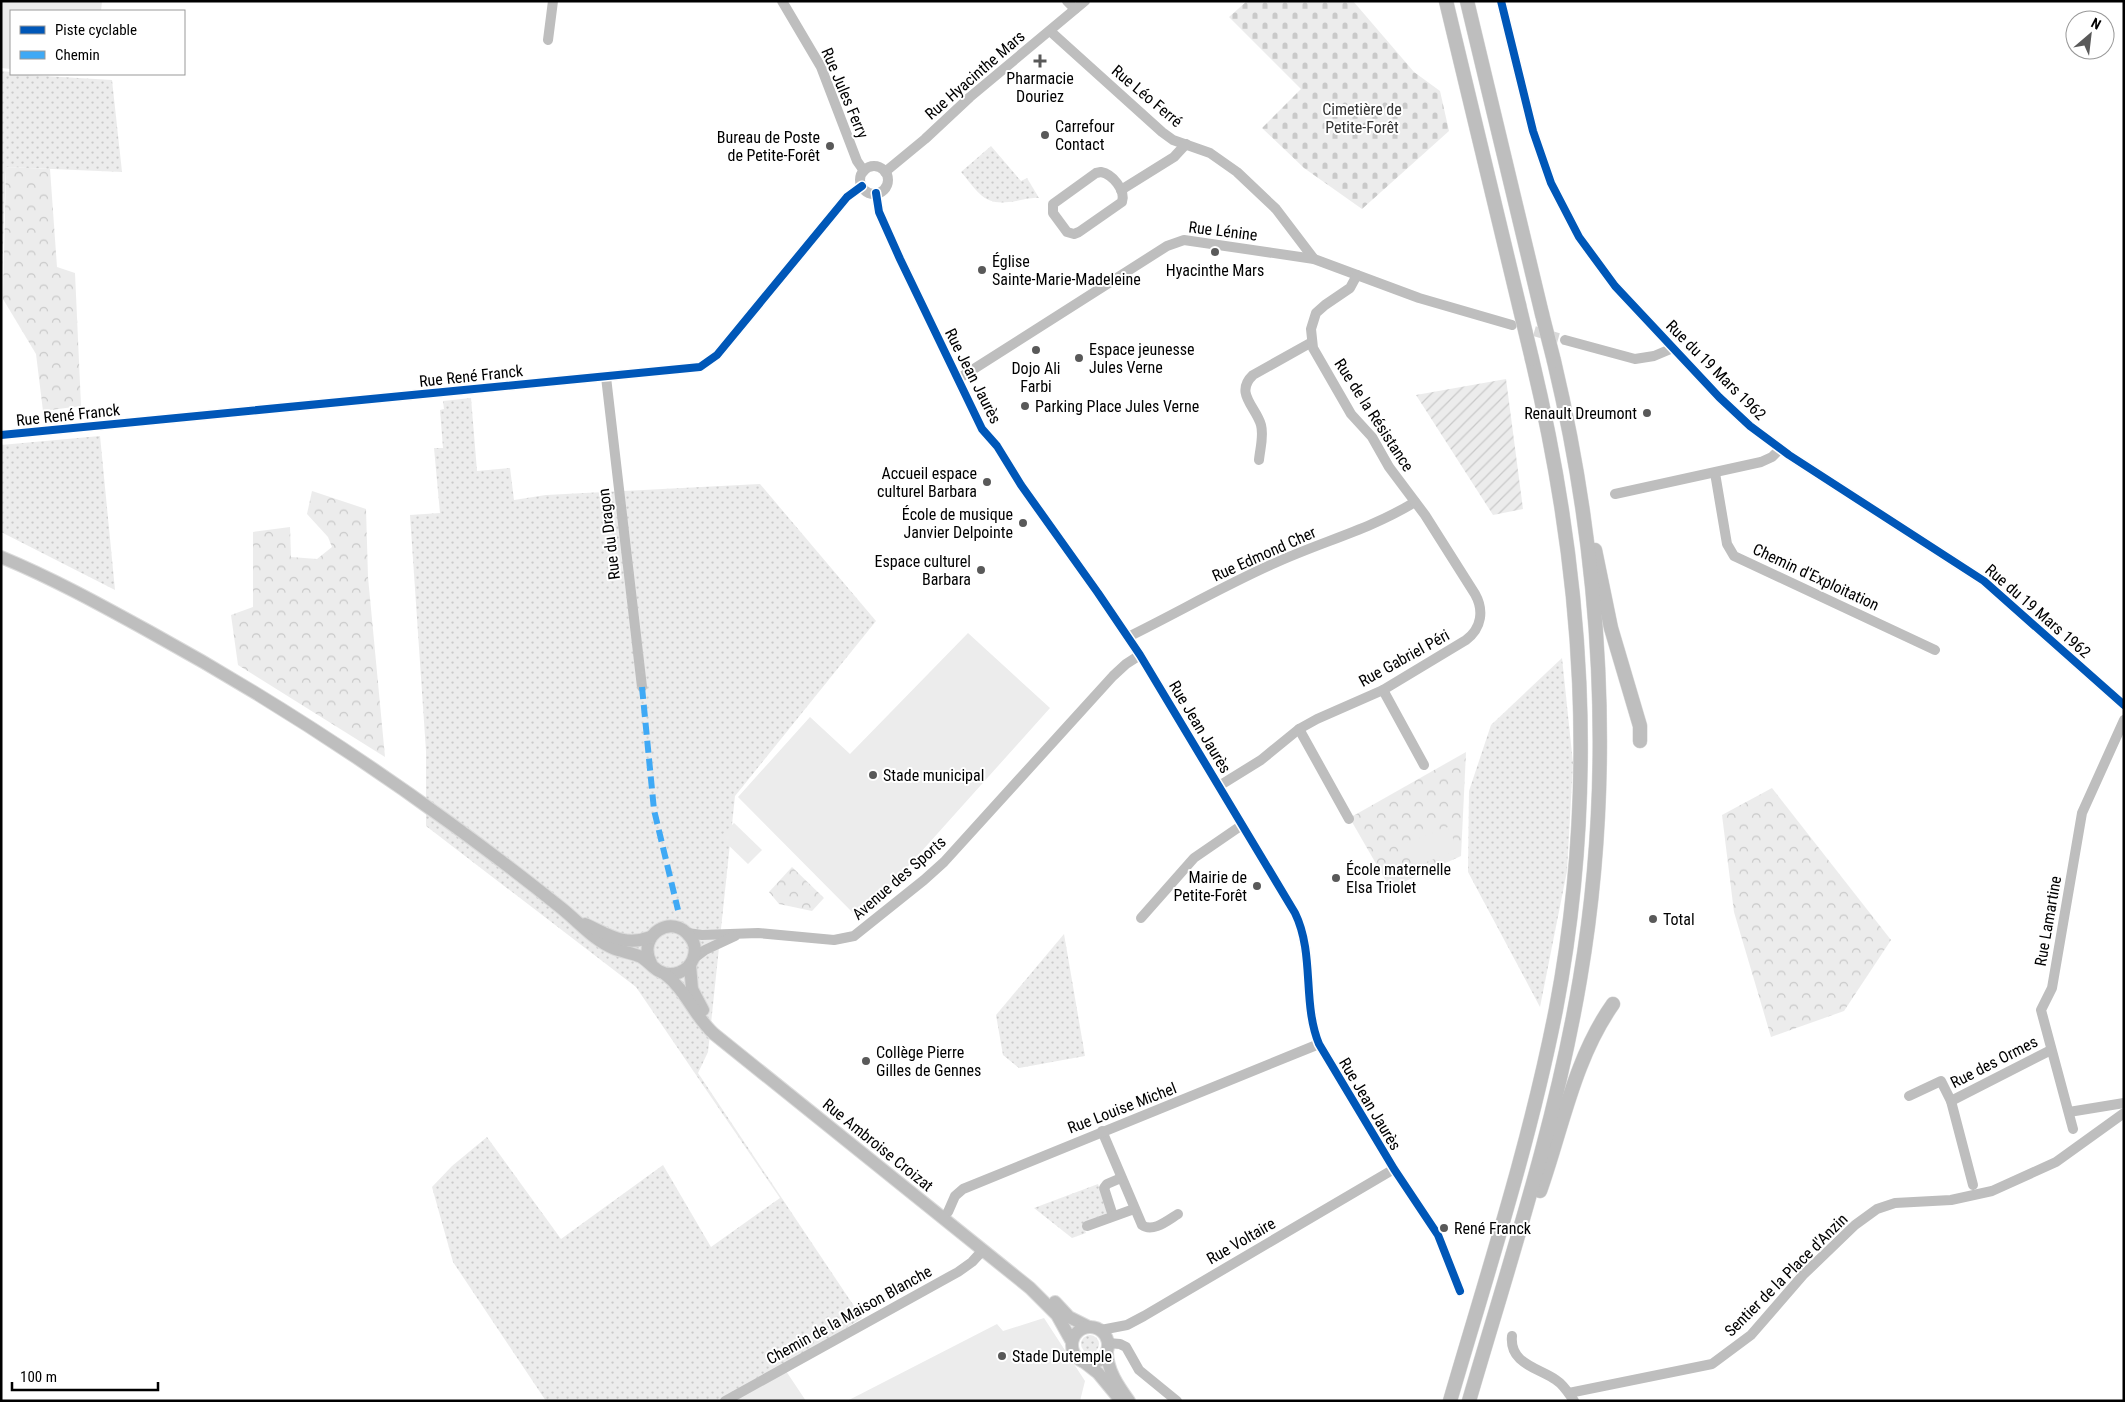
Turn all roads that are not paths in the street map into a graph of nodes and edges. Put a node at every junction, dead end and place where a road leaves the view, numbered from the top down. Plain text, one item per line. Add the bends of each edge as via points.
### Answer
1 (553, 1) edge
2 (782, 1) edge
3 (1067, 1) edge
4 (1084, 1) edge
5 (1446, 1) edge
6 (1467, 1) edge
7 (1501, 1) edge
8 (1075, 9) junction
9 (1050, 30) junction
10 (548, 40) dead end
11 (1186, 144) junction
12 (864, 171) junction
13 (885, 172) junction
14 (862, 186) junction
15 (1121, 190) junction
16 (876, 193) junction
17 (1314, 259) junction
18 (1357, 275) junction
19 (1512, 325) tunnel mouth
20 (1566, 340) tunnel mouth
21 (1312, 342) junction
22 (1673, 348) junction
23 (606, 377) junction
24 (958, 379) junction
25 (1, 435) edge
26 (1780, 449) junction
27 (1259, 460) dead end
28 (1715, 473) junction
29 (1615, 494) dead end
30 (1415, 502) junction
31 (1582, 508) junction
32 (1, 552) edge
33 (1, 557) edge
34 (27, 568) junction
35 (1128, 637) junction
36 (1935, 650) dead end
37 (1140, 655) junction
38 (642, 687) dead end
39 (1383, 690) junction
40 (2124, 705) edge
41 (2124, 720) edge
42 (1299, 729) junction
43 (1640, 741) dead end
44 (1424, 765) dead end
45 (1219, 786) junction
46 (1349, 819) dead end
47 (1242, 825) junction
48 (575, 918) junction
49 (1141, 918) dead end
50 (687, 933) junction
51 (744, 934) junction
52 (651, 937) junction
53 (692, 962) junction
54 (650, 963) junction
55 (665, 974) junction
56 (1613, 1004) dead end
57 (1318, 1044) junction
58 (2051, 1050) junction
59 (1908, 1096) dead end
60 (1951, 1100) junction
61 (2124, 1103) edge
62 (2069, 1112) junction
63 (2124, 1113) edge
64 (2072, 1129) dead end
65 (1102, 1131) junction
66 (1394, 1169) junction
67 (1121, 1178) junction
68 (1973, 1185) dead end
69 (1134, 1210) junction
70 (948, 1212) junction
71 (1178, 1214) dead end
72 (1114, 1216) junction
73 (1087, 1226) dead end
74 (1514, 1248) junction
75 (983, 1250) junction
76 (1460, 1291) dead end
77 (1095, 1328) junction
78 (1512, 1336) dead end
79 (1072, 1342) junction
80 (1107, 1347) junction
81 (1084, 1362) junction
82 (1572, 1397) edge
83 (725, 1401) edge
84 (1121, 1401) edge
85 (1129, 1401) edge
86 (1177, 1401) edge
87 (1450, 1401) edge
88 (1469, 1401) edge

1 - 10 street
2 - 12 street, Rue Jules Ferry via 821,67 857,161
3 - 8 street
4 - 8 street, Rue Hyacinthe Mars
5 - 87 highway, bridge via 1532,359 1563,509 1580,662 1581,746 1577,854 1564,961 1544,1065 1505,1216
6 - 31 highway, bridge via 1554,361
7 - 22 street, Rue du 19 Mars 1962 via 1538,148 1561,205 1603,271
8 - 9 street, Rue Hyacinthe Mars
9 - 11 street, Rue Léo Ferré via 1162,132
9 - 13 street, Rue Hyacinthe Mars
11 - 15 street via 1174,157
11 - 17 street, Rue Léo Ferré via 1216,156 1250,183
12 - 13 street via 875,166
12 - 14 street via 860,178
13 - 16 street via 886,185
14 - 16 street via 867,192
14 - 23 street, Rue René Franck via 847,197 708,362 694,368
15 - 15 street via 1120,204 1077,233 1070,234 1064,230 1053,213 1056,201 1096,173 1108,174
16 - 24 street, Rue Jean Jaurès via 884,224
17 - 18 street, Rue Lénine
17 - 24 street, Rue Lénine via 1189,240 1175,242
18 - 19 street, Rue Lénine via 1419,298
18 - 21 street, Rue de la Résistance via 1350,288 1316,313 1311,325
20 - 22 street via 1635,358 1648,358
21 - 27 street via 1253,375 1246,383 1245,394 1261,427
21 - 30 street, Rue de la Résistance via 1351,414 1372,437
22 - 26 street, Rue du 19 Mars 1962 via 1728,406
23 - 25 street, Rue René Franck
23 - 38 street, Rue du Dragon
24 - 35 street, Rue Jean Jaurès via 982,429
26 - 28 street via 1768,460
26 - 40 street, Rue du 19 Mars 1962 via 1984,581
28 - 29 street
28 - 36 street, Chemin d'Exploitation via 1727,544 1734,556
30 - 35 street, Rue Edmond Cher via 1370,526 1266,567
30 - 39 street, Rue Gabriel Péri via 1477,598 1480,620 1477,629 1466,640
31 - 43 highway via 1599,566 1610,628 1640,726
31 - 74 highway via 1594,610 1599,709 1594,874 1580,979 1565,1056
32 - 34 main road
33 - 34 main road
34 - 48 main road via 174,645 316,731 449,822
35 - 37 street, Rue Jean Jaurès
37 - 45 street, Rue Jean Jaurès
37 - 51 street, Avenue des Sports via 1112,676 938,867 862,931 840,940
39 - 42 street, Rue Gabriel Péri
39 - 44 street
41 - 58 street, Rue Lamartine via 2080,819 2052,988 2041,1010
42 - 45 street, Rue Gabriel Péri via 1261,760
42 - 46 street
45 - 47 street, Rue Jean Jaurès
47 - 49 street via 1194,858
47 - 57 street, Rue Jean Jaurès via 1300,925 1308,964 1313,1029
48 - 52 main road via 622,940 634,942
48 - 54 main road via 603,943
50 - 51 street, Avenue des Sports
50 - 52 main road via 680,928 668,927
50 - 53 main road via 694,945
51 - 53 street via 720,942
52 - 54 main road via 647,952
53 - 55 main road via 679,973
53 - 70 main road, Rue Ambroise Croizat via 690,981 696,999 717,1026
54 - 55 main road
55 - 75 main road, Rue Ambroise Croizat via 677,984 700,1020 714,1034
56 - 74 highway via 1587,1049 1540,1189
57 - 65 street, Rue Louise Michel
57 - 66 street, Rue Jean Jaurès
58 - 60 street, Rue des Ormes
58 - 62 street, Rue Lamartine
59 - 60 street via 1941,1081
60 - 68 street
61 - 62 street
62 - 64 street, Rue Lamartine
63 - 82 street, Sentier de la Place d'Anzin via 2056,1162 1992,1191 1951,1200 1895,1203 1877,1209 1803,1275 1751,1335 1712,1364
65 - 67 street
65 - 70 street, Rue Louise Michel via 963,1189 954,1196
66 - 76 street, Rue Jean Jaurès via 1441,1239
66 - 77 street, Rue Voltaire via 1144,1316 1123,1326
67 - 69 street
67 - 72 street via 1104,1188
69 - 71 street via 1147,1228
69 - 72 street
70 - 77 main road, Rue Ambroise Croizat via 1025,1274 1070,1317
72 - 73 street
74 - 88 highway
75 - 79 main road, Rue Ambroise Croizat via 1049,1307
75 - 83 street, Chemin de la Maison Blanche via 958,1272
77 - 79 main road via 1078,1331
77 - 80 main road
78 - 82 street via 1514,1350 1522,1361 1558,1381
79 - 81 main road via 1074,1354
80 - 81 main road via 1104,1356 1096,1362
80 - 85 main road via 1111,1372
80 - 86 street via 1120,1344 1126,1347 1139,1370
81 - 84 main road via 1098,1373

